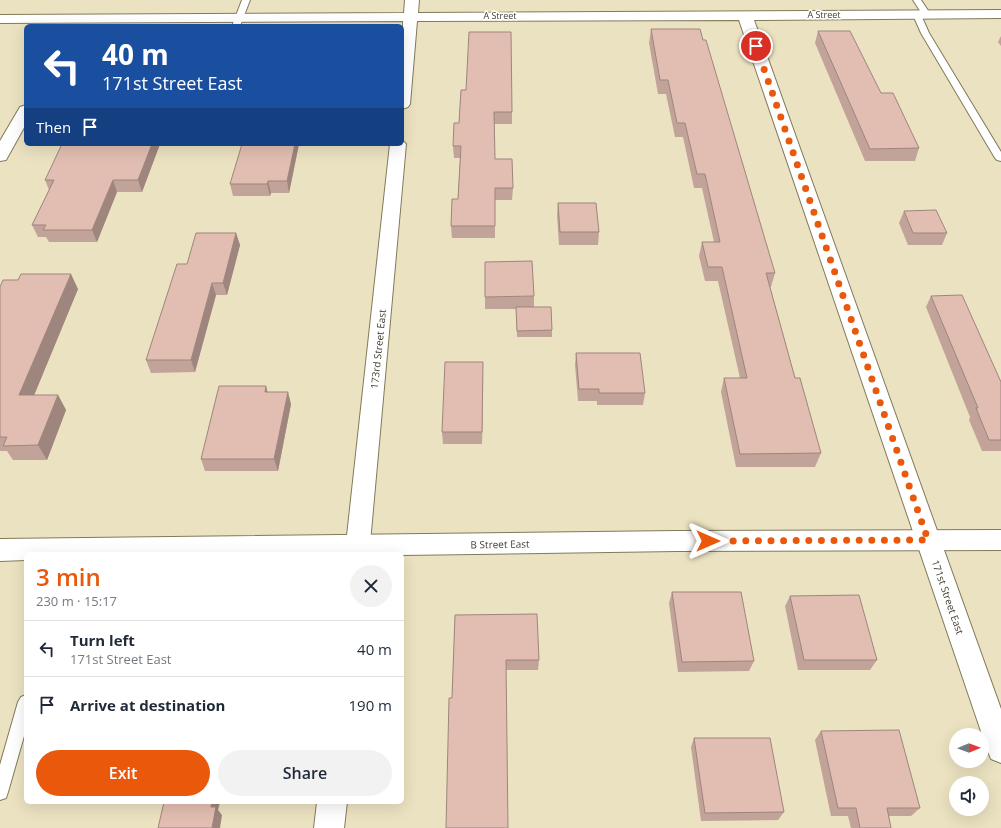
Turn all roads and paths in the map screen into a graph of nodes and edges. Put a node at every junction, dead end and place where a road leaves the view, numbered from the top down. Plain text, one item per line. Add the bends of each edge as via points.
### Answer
1 (246, 0) edge
2 (412, 0) edge
3 (917, 0) edge
4 (1001, 14) edge
5 (922, 15) junction
6 (745, 16) junction
7 (78, 17) edge
8 (411, 17) junction
9 (0, 19) edge
10 (238, 22) edge
11 (404, 85) edge
12 (24, 114) edge
13 (398, 146) edge
14 (0, 156) edge
15 (1000, 158) edge
16 (928, 540) junction
17 (1001, 540) edge
18 (0, 550) edge
19 (358, 550) edge
20 (70, 552) edge
21 (24, 709) edge
22 (1001, 748) edge
23 (0, 792) edge
24 (332, 804) edge
25 (329, 828) edge

1 - 10 lane
2 - 8 street
3 - 5 lane
4 - 5 street, A Street
5 - 6 street, A Street
5 - 15 lane via 925,33
6 - 8 street, A Street
6 - 16 street, 171st Street East
7 - 9 street, A Street
7 - 10 street, A Street
8 - 10 street, A Street
8 - 11 street
12 - 14 street
13 - 19 street, 173rd Street East
16 - 17 street, B Street East
16 - 19 street, B Street East via 677,541
16 - 22 street, 171st Street East
18 - 20 street, B Street East
19 - 20 street, B Street East
21 - 23 lane
24 - 25 street

